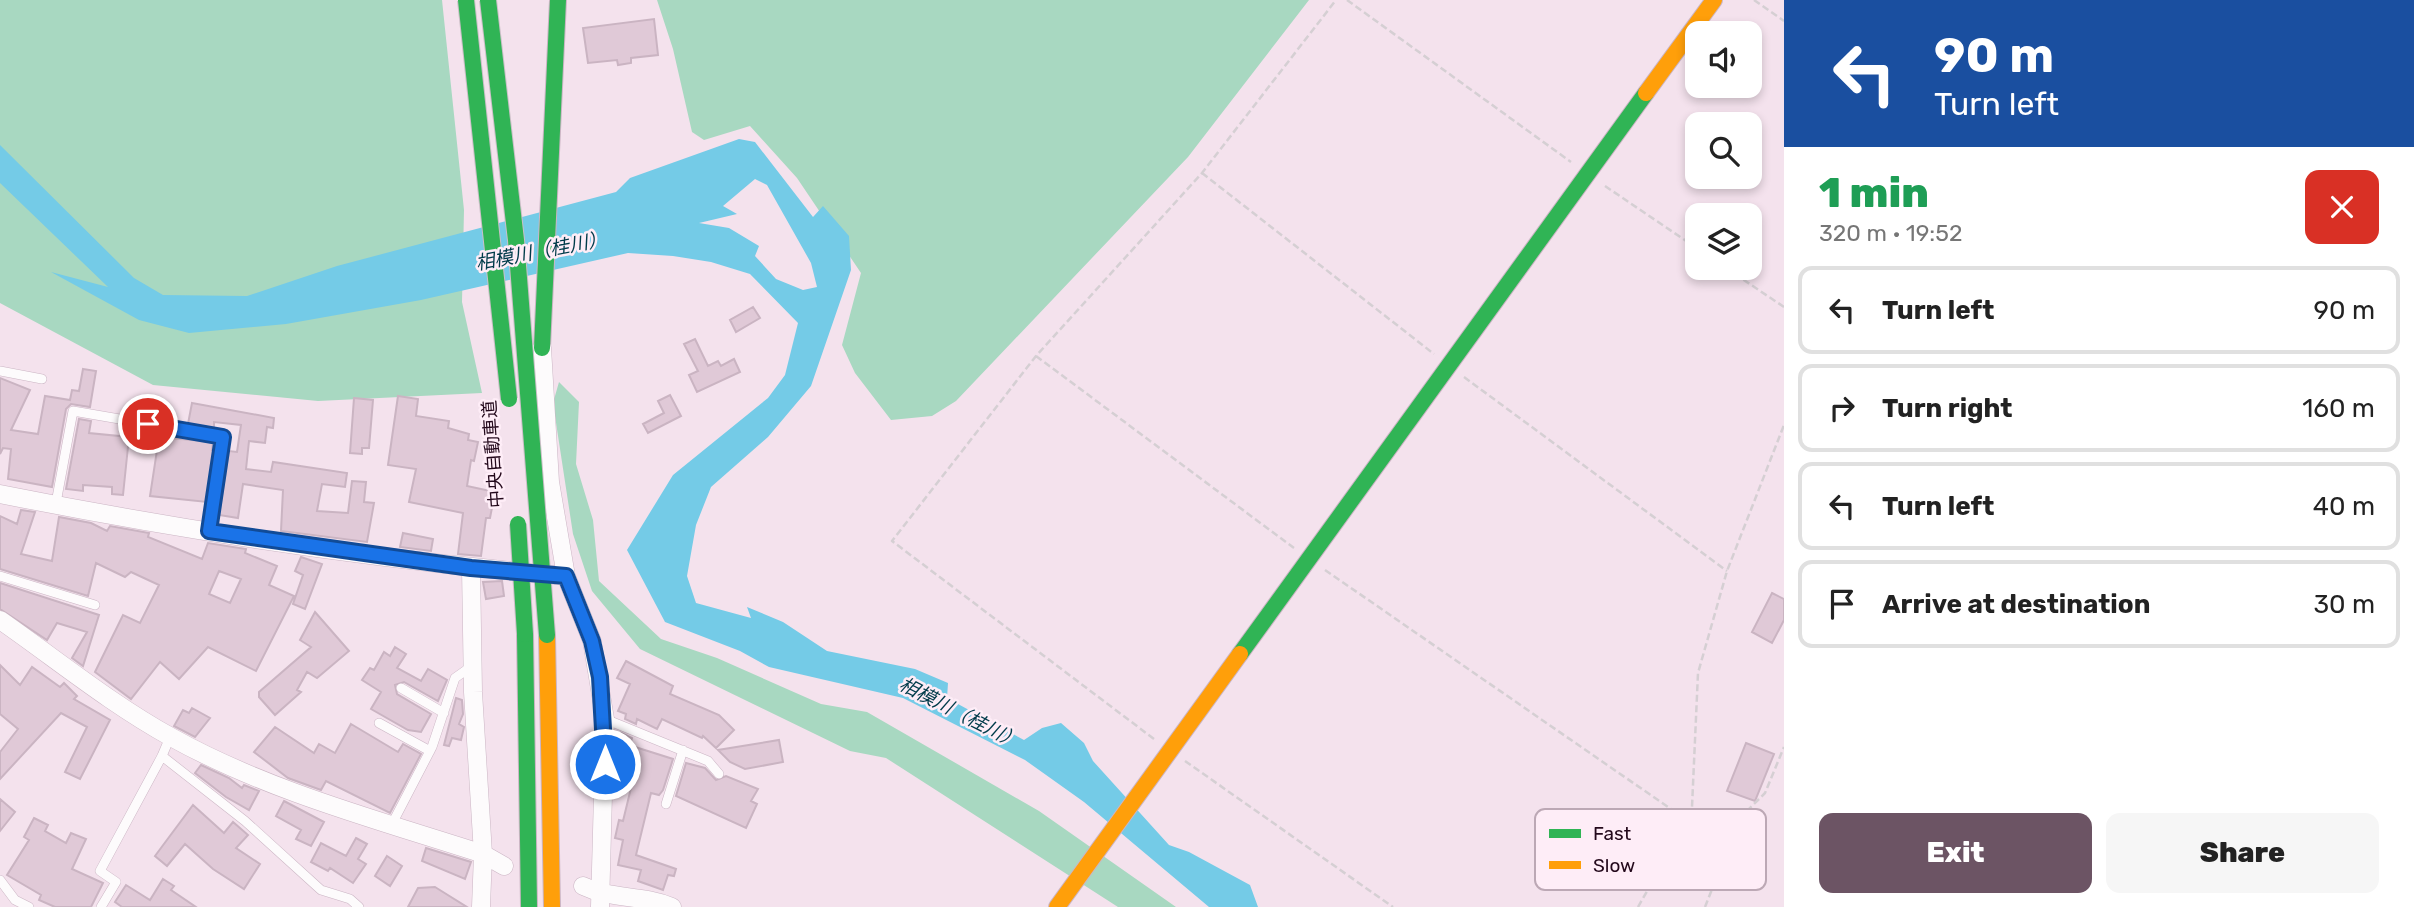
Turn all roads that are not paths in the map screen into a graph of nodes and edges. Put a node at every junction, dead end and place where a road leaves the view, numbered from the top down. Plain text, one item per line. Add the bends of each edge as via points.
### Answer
1 (466, 0) edge
2 (488, 0) edge
3 (558, 0) edge
4 (1714, 0) edge
5 (542, 348) joint
6 (0, 371) edge
7 (42, 379) dead end
8 (510, 410) dead end
9 (0, 494) edge
10 (56, 503) junction
11 (516, 503) dead end
12 (209, 531) junction
13 (471, 568) junction
14 (0, 576) edge
15 (566, 576) junction
16 (94, 605) dead end
17 (0, 620) edge
18 (473, 665) junction
19 (401, 688) dead end
20 (444, 713) junction
21 (605, 719) junction
22 (379, 723) dead end
23 (170, 737) junction
24 (683, 750) junction
25 (430, 751) junction
26 (162, 756) junction
27 (719, 774) dead end
28 (666, 804) dead end
29 (392, 824) junction
30 (483, 854) junction
31 (503, 866) dead end
32 (0, 880) edge
33 (583, 886) dead end
34 (600, 901) edge
35 (29, 907) edge
36 (101, 907) edge
37 (359, 907) edge
38 (481, 907) edge
39 (529, 907) edge
40 (552, 907) edge
41 (672, 907) edge
42 (1057, 907) edge

1 - 8 main road, 中央自動車道, bridge
2 - 40 main road, bridge via 519,266 547,635
3 - 5 main road
4 - 42 main road
5 - 15 street via 550,482
6 - 7 lane
9 - 10 street
10 - 12 street
10 - 12 lane via 73,411 223,437
11 - 39 main road, 中央自動車道, bridge via 524,634
12 - 13 street
13 - 15 street
13 - 18 street
14 - 16 lane
15 - 21 street via 592,641
17 - 23 street
18 - 20 lane via 455,678
18 - 30 street
19 - 20 lane
20 - 25 lane
21 - 24 lane
21 - 34 street
22 - 25 lane
23 - 26 lane
23 - 29 street via 276,786
24 - 27 lane via 708,761
24 - 28 lane
25 - 29 lane
26 - 36 lane via 100,871 116,882
26 - 37 lane via 245,821 321,890 350,899
29 - 30 street
30 - 31 street
30 - 38 street
32 - 35 lane via 15,900
33 - 34 street
34 - 41 street via 645,897

